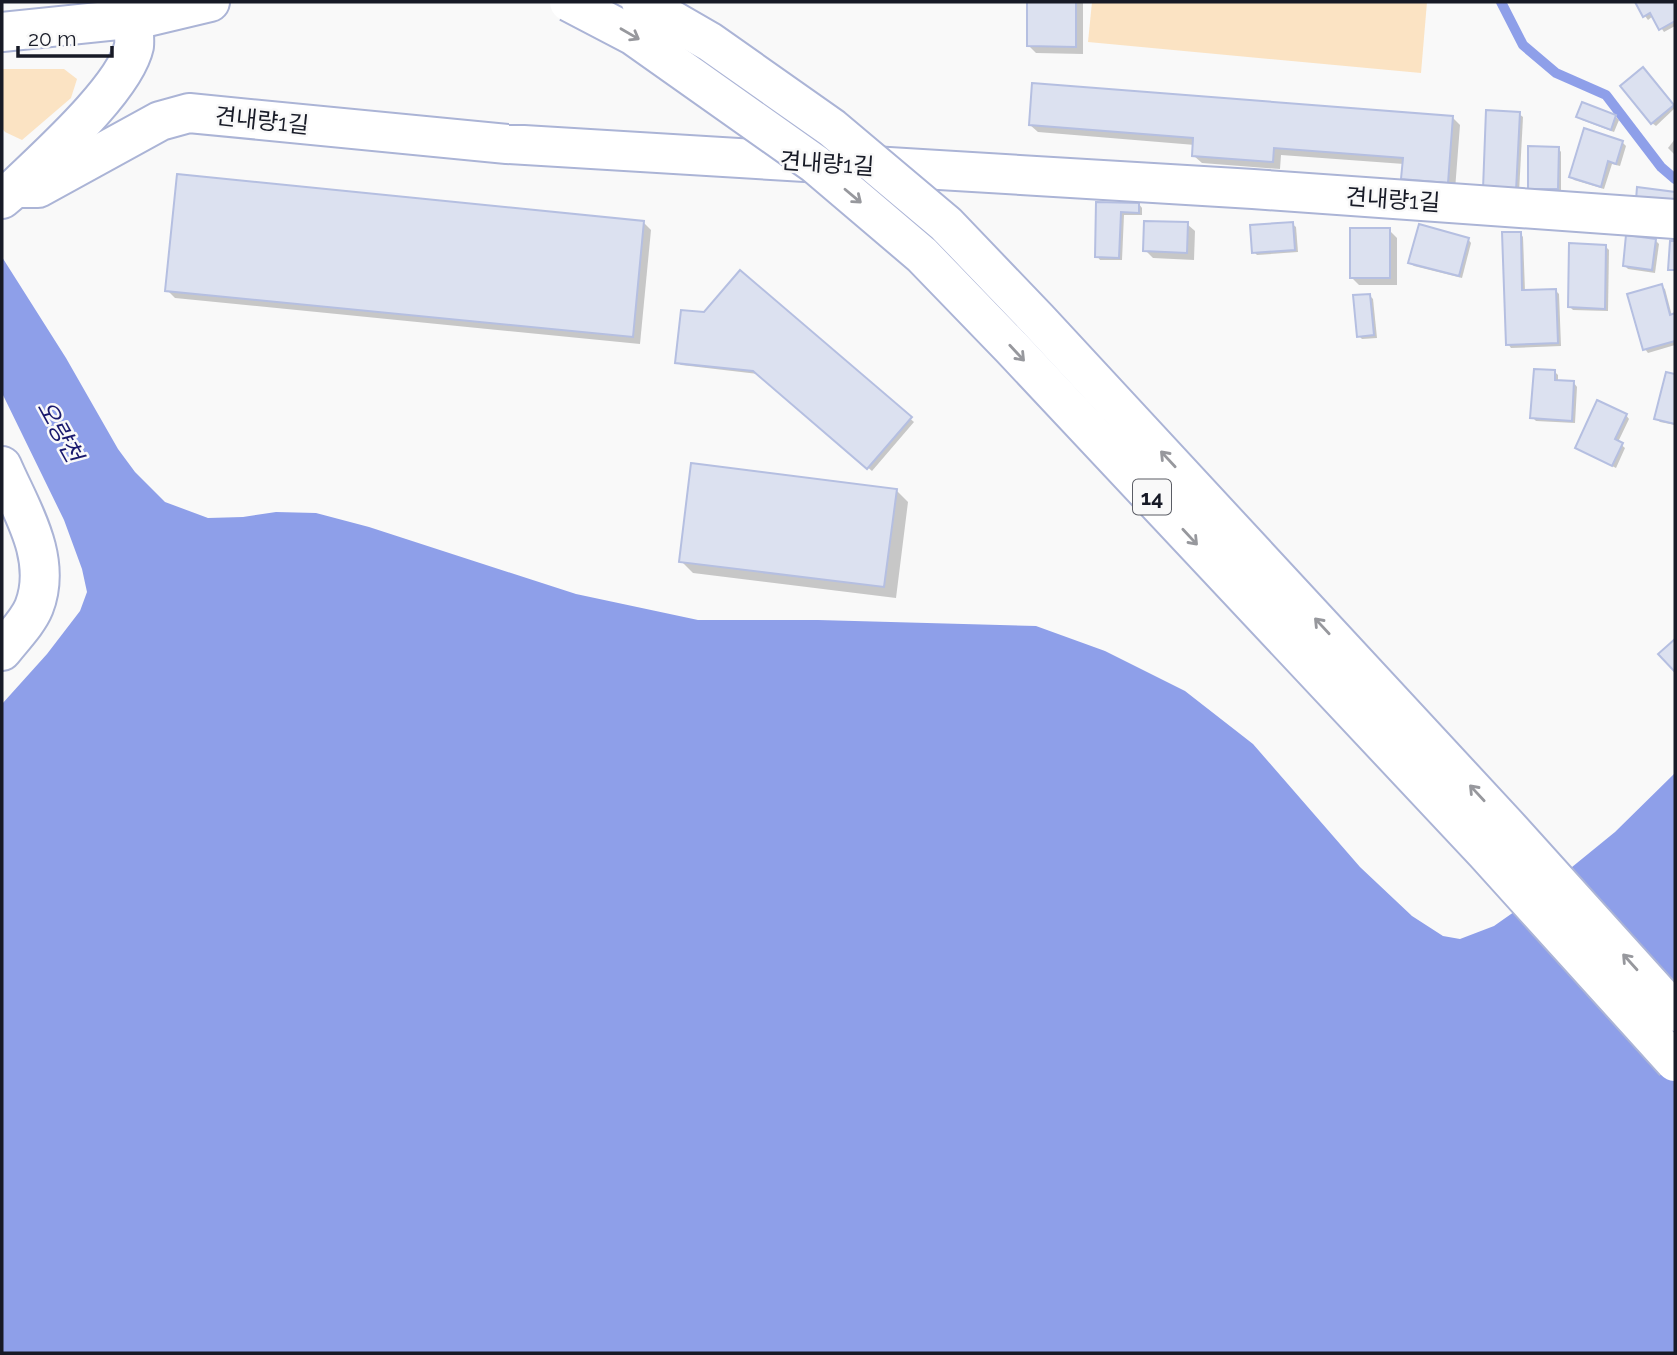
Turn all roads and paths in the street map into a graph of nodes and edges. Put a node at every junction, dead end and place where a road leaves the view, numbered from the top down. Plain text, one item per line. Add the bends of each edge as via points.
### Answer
1 (210, 2) edge
2 (569, 2) edge
3 (641, 2) edge
4 (133, 18) junction
5 (2, 32) edge
6 (6, 187) edge
7 (1675, 219) edge
8 (2, 466) edge
9 (2, 651) edge
10 (1675, 1013) edge
11 (1675, 1062) edge

1 - 4 main road
2 -> 11 main road, 14, bridge via 634,36 804,156 922,255 1475,842
10 -> 3 main road, 14, bridge via 1478,794 946,225 832,128 710,42
4 - 5 main road
4 - 6 main road via 134,44 125,70 70,134
6 - 7 main road, 견내량1길 via 38,188 160,121 189,113 507,144
8 - 9 main road via 37,547 41,575 34,608

